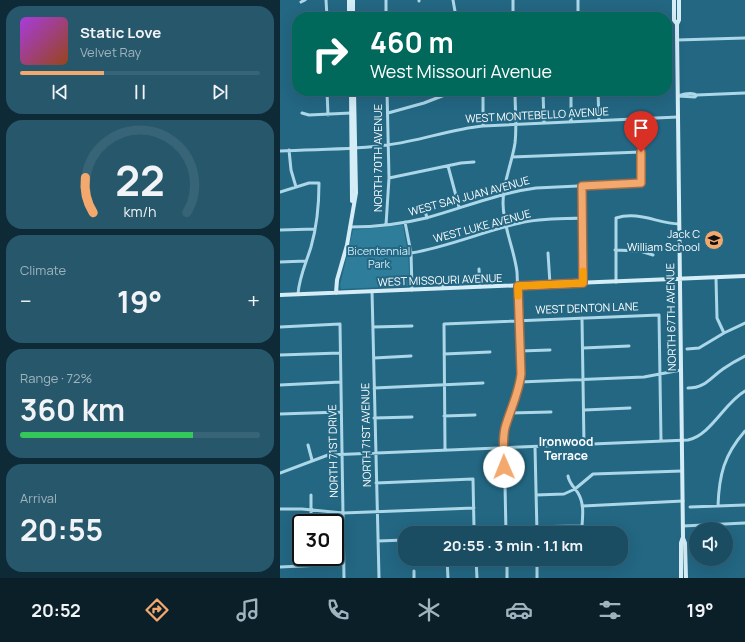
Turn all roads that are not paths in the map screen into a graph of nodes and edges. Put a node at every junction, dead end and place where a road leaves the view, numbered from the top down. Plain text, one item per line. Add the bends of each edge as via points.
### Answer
1 (326, 0) edge
2 (349, 0) edge
3 (353, 0) edge
4 (386, 0) edge
5 (453, 0) edge
6 (513, 0) edge
7 (578, 0) edge
8 (674, 0) edge
9 (679, 0) edge
10 (327, 12) edge
11 (350, 12) edge
12 (353, 12) edge
13 (386, 12) edge
14 (455, 12) edge
15 (513, 12) edge
16 (578, 12) edge
17 (677, 24) junction
18 (745, 38) edge
19 (677, 40) junction
20 (745, 93) edge
21 (327, 96) edge
22 (351, 96) edge
23 (354, 96) edge
24 (387, 96) edge
25 (442, 96) edge
26 (483, 96) edge
27 (515, 96) edge
28 (543, 96) edge
29 (571, 96) edge
30 (598, 96) edge
31 (677, 96) junction
32 (302, 113) dead end
33 (353, 113) junction
34 (388, 113) junction
35 (328, 115) junction
36 (678, 117) junction
37 (640, 119) junction
38 (599, 121) junction
39 (572, 122) junction
40 (544, 123) junction
41 (516, 124) junction
42 (483, 126) junction
43 (388, 145) junction
44 (353, 148) junction
45 (289, 150) junction
46 (280, 151) edge
47 (641, 152) junction
48 (512, 157) junction
49 (474, 162) dead end
50 (448, 166) junction
51 (389, 178) junction
52 (582, 186) junction
53 (296, 187) junction
54 (280, 192) edge
55 (504, 194) junction
56 (424, 207) dead end
57 (459, 207) junction
58 (426, 218) junction
59 (582, 218) junction
60 (405, 222) junction
61 (284, 224) dead end
62 (679, 224) junction
63 (386, 225) junction
64 (350, 227) junction
65 (506, 227) junction
66 (315, 229) junction
67 (282, 230) edge
68 (615, 250) junction
69 (411, 253) junction
70 (548, 253) dead end
71 (653, 255) dead end
72 (306, 261) junction
73 (280, 262) edge
74 (479, 269) dead end
75 (745, 276) edge
76 (716, 278) junction
77 (443, 279) dead end
78 (680, 279) junction
79 (616, 282) junction
80 (583, 283) junction
81 (550, 284) junction
82 (518, 286) junction
83 (480, 287) junction
84 (443, 288) junction
85 (412, 290) junction
86 (372, 292) junction
87 (336, 293) junction
88 (298, 294) junction
89 (280, 295) edge
90 (582, 318) junction
91 (519, 320) junction
92 (745, 323) edge
93 (280, 326) edge
94 (412, 326) dead end
95 (374, 327) junction
96 (724, 332) junction
97 (629, 346) dead end
98 (583, 348) junction
99 (687, 349) dead end
100 (550, 350) dead end
101 (520, 351) junction
102 (490, 352) dead end
103 (340, 353) junction
104 (444, 354) junction
105 (280, 355) edge
106 (411, 356) dead end
107 (745, 356) edge
108 (374, 358) junction
109 (681, 370) junction
110 (660, 374) junction
111 (584, 379) junction
112 (341, 382) junction
113 (520, 382) junction
114 (483, 384) dead end
115 (280, 385) edge
116 (444, 385) junction
117 (374, 388) junction
118 (688, 388) dead end
119 (745, 391) edge
120 (630, 408) dead end
121 (584, 410) junction
122 (341, 412) junction
123 (552, 412) dead end
124 (510, 413) junction
125 (280, 414) edge
126 (475, 415) dead end
127 (444, 416) junction
128 (412, 417) dead end
129 (374, 418) junction
130 (745, 431) edge
131 (682, 440) junction
132 (661, 441) junction
133 (308, 445) dead end
134 (584, 445) junction
135 (535, 447) junction
136 (504, 448) junction
137 (445, 450) junction
138 (342, 454) junction
139 (375, 454) junction
140 (312, 460) junction
141 (682, 471) junction
142 (280, 473) edge
143 (568, 476) dead end
144 (376, 483) junction
145 (575, 489) junction
146 (311, 495) dead end
147 (536, 496) junction
148 (683, 502) junction
149 (745, 505) edge
150 (583, 506) junction
151 (718, 506) junction
152 (690, 507) dead end
153 (474, 508) junction
154 (280, 509) edge
155 (311, 510) junction
156 (377, 512) junction
157 (343, 513) junction
158 (311, 514) edge
159 (745, 523) edge
160 (474, 526) edge
161 (506, 526) edge
162 (537, 526) edge
163 (582, 526) edge
164 (683, 526) junction
165 (683, 538) junction
166 (398, 540) edge
167 (378, 541) junction
168 (301, 566) edge
169 (344, 566) edge
170 (447, 566) edge
171 (476, 566) edge
172 (506, 566) edge
173 (537, 566) edge
174 (280, 567) edge
175 (414, 571) dead end
176 (344, 578) edge
177 (379, 578) edge
178 (414, 578) edge
179 (448, 578) edge
180 (477, 578) edge
181 (507, 578) edge
182 (537, 578) edge
183 (681, 578) edge
184 (686, 578) edge

1 - 10 street
2 - 11 street
3 - 12 street
4 - 13 street
5 - 14 street
6 - 15 street
7 - 16 street
8 - 17 street, NORTH 67TH AVENUE via 674,20
9 - 17 street, NORTH 67TH AVENUE
17 - 19 street, NORTH 67TH AVENUE
18 - 19 street
19 - 31 street, NORTH 67TH AVENUE
20 - 31 street
21 - 35 street
22 - 33 street
23 - 33 street
24 - 34 street, NORTH 70TH AVENUE
25 - 34 street
26 - 42 street
27 - 41 street
28 - 40 street
29 - 39 street
30 - 38 street
31 - 36 street, NORTH 67TH AVENUE
32 - 35 street
33 - 35 street
33 - 44 street
34 - 43 street, NORTH 70TH AVENUE
36 - 37 street, WEST MONTEBELLO AVENUE
36 - 62 street, NORTH 67TH AVENUE
37 - 38 street, WEST MONTEBELLO AVENUE
37 - 47 street
38 - 39 street, WEST MONTEBELLO AVENUE
39 - 40 street, WEST MONTEBELLO AVENUE
40 - 41 street, WEST MONTEBELLO AVENUE
41 - 42 street, WEST MONTEBELLO AVENUE
41 - 48 street
42 - 43 street, WEST MONTEBELLO AVENUE
43 - 44 street, WEST MONTEBELLO AVENUE
43 - 51 street, NORTH 70TH AVENUE
44 - 45 street, WEST MONTEBELLO AVENUE
44 - 64 street via 356,193
45 - 46 street, WEST MONTEBELLO AVENUE
45 - 53 street
47 - 48 street
47 - 52 street, WEST SAN JUAN AVENUE via 641,183
48 - 55 street
49 - 50 street
50 - 51 street
50 - 57 street
51 - 63 street, NORTH 70TH AVENUE
52 - 55 street, WEST SAN JUAN AVENUE via 536,188
52 - 59 street
53 - 54 street
53 - 66 street via 319,183
55 - 57 street, WEST SAN JUAN AVENUE
55 - 65 street via 503,213
56 - 58 street
57 - 58 street, WEST SAN JUAN AVENUE
58 - 60 street, WEST SAN JUAN AVENUE
59 - 65 street, WEST LUKE AVENUE via 540,220
59 - 80 street
60 - 63 street, WEST SAN JUAN AVENUE
60 - 69 street
61 - 67 street
62 - 68 street via 641,216 616,218
62 - 78 street, NORTH 67TH AVENUE
63 - 64 street, WEST SAN JUAN AVENUE
64 - 87 street
65 - 69 street, WEST LUKE AVENUE
65 - 82 street via 516,265
66 - 67 street
66 - 72 street
68 - 71 street via 640,251
68 - 79 street
69 - 85 street
70 - 81 street
72 - 73 street
72 - 88 street
74 - 83 street
75 - 76 street, WEST MISSOURI AVENUE
76 - 78 street, WEST MISSOURI AVENUE
76 - 96 street via 717,318
77 - 84 street
78 - 79 street, WEST MISSOURI AVENUE
78 - 109 street, NORTH 67TH AVENUE
79 - 80 street, WEST MISSOURI AVENUE
80 - 81 street, WEST MISSOURI AVENUE
81 - 82 street, WEST MISSOURI AVENUE
82 - 83 street, WEST MISSOURI AVENUE
82 - 91 street
83 - 84 street, WEST MISSOURI AVENUE
84 - 85 street, WEST MISSOURI AVENUE
85 - 86 street, WEST MISSOURI AVENUE
86 - 87 street, WEST MISSOURI AVENUE
86 - 95 street, NORTH 71ST AVENUE
87 - 88 street, WEST MISSOURI AVENUE
88 - 89 street, WEST MISSOURI AVENUE
90 - 91 street, WEST DENTON LANE
90 - 98 street
90 - 110 street, WEST DENTON LANE via 659,315
91 - 101 street
91 - 104 street, WEST DENTON LANE via 444,324
92 - 96 street
93 - 103 street, NORTH 71ST DRIVE via 340,324
94 - 95 street
95 - 108 street, NORTH 71ST AVENUE
96 - 99 street via 699,348
97 - 98 street
98 - 111 street
100 - 101 street
101 - 113 street
102 - 104 street
103 - 105 street
103 - 112 street, NORTH 71ST DRIVE
104 - 116 street
106 - 108 street
107 - 118 street via 704,384
108 - 117 street, NORTH 71ST AVENUE
109 - 110 street
109 - 131 street, NORTH 67TH AVENUE
110 - 111 street
110 - 132 street
111 - 113 street
111 - 121 street
112 - 115 street
112 - 122 street, NORTH 71ST DRIVE
113 - 124 street
114 - 116 street
116 - 117 street
116 - 127 street
117 - 129 street, NORTH 71ST AVENUE
119 - 131 street via 731,402 704,432 692,439
120 - 121 street
121 - 134 street
122 - 125 street
122 - 138 street, NORTH 71ST DRIVE
123 - 124 street
124 - 136 street via 505,429
126 - 127 street
127 - 137 street
128 - 129 street
129 - 139 street, NORTH 71ST AVENUE
130 - 151 street via 725,461 719,481
131 - 132 street
131 - 141 street, NORTH 67TH AVENUE
132 - 134 street
133 - 140 street
134 - 135 street
135 - 136 street
135 - 147 street
136 - 137 street
136 - 161 street
137 - 139 street
138 - 139 street
138 - 140 street
138 - 157 street, NORTH 71ST DRIVE
139 - 144 street, NORTH 71ST AVENUE
140 - 142 street
141 - 145 street via 593,474
141 - 148 street, NORTH 67TH AVENUE
143 - 145 street
144 - 153 street via 473,479
144 - 156 street, NORTH 71ST AVENUE
145 - 147 street via 564,494
145 - 150 street
146 - 155 street
147 - 162 street
148 - 150 street
148 - 164 street, NORTH 67TH AVENUE
149 - 151 street
150 - 163 street
151 - 152 street
153 - 156 street
153 - 160 street
154 - 155 street
155 - 157 street
155 - 158 street
156 - 157 street
156 - 167 street, NORTH 71ST AVENUE
159 - 164 street
164 - 165 street, NORTH 67TH AVENUE
165 - 183 street, NORTH 67TH AVENUE
165 - 184 street, NORTH 67TH AVENUE
166 - 167 street
167 - 177 street, NORTH 71ST AVENUE
168 - 174 street
169 - 176 street, NORTH 71ST DRIVE
170 - 179 street
171 - 180 street
172 - 181 street
173 - 182 street
175 - 178 street

